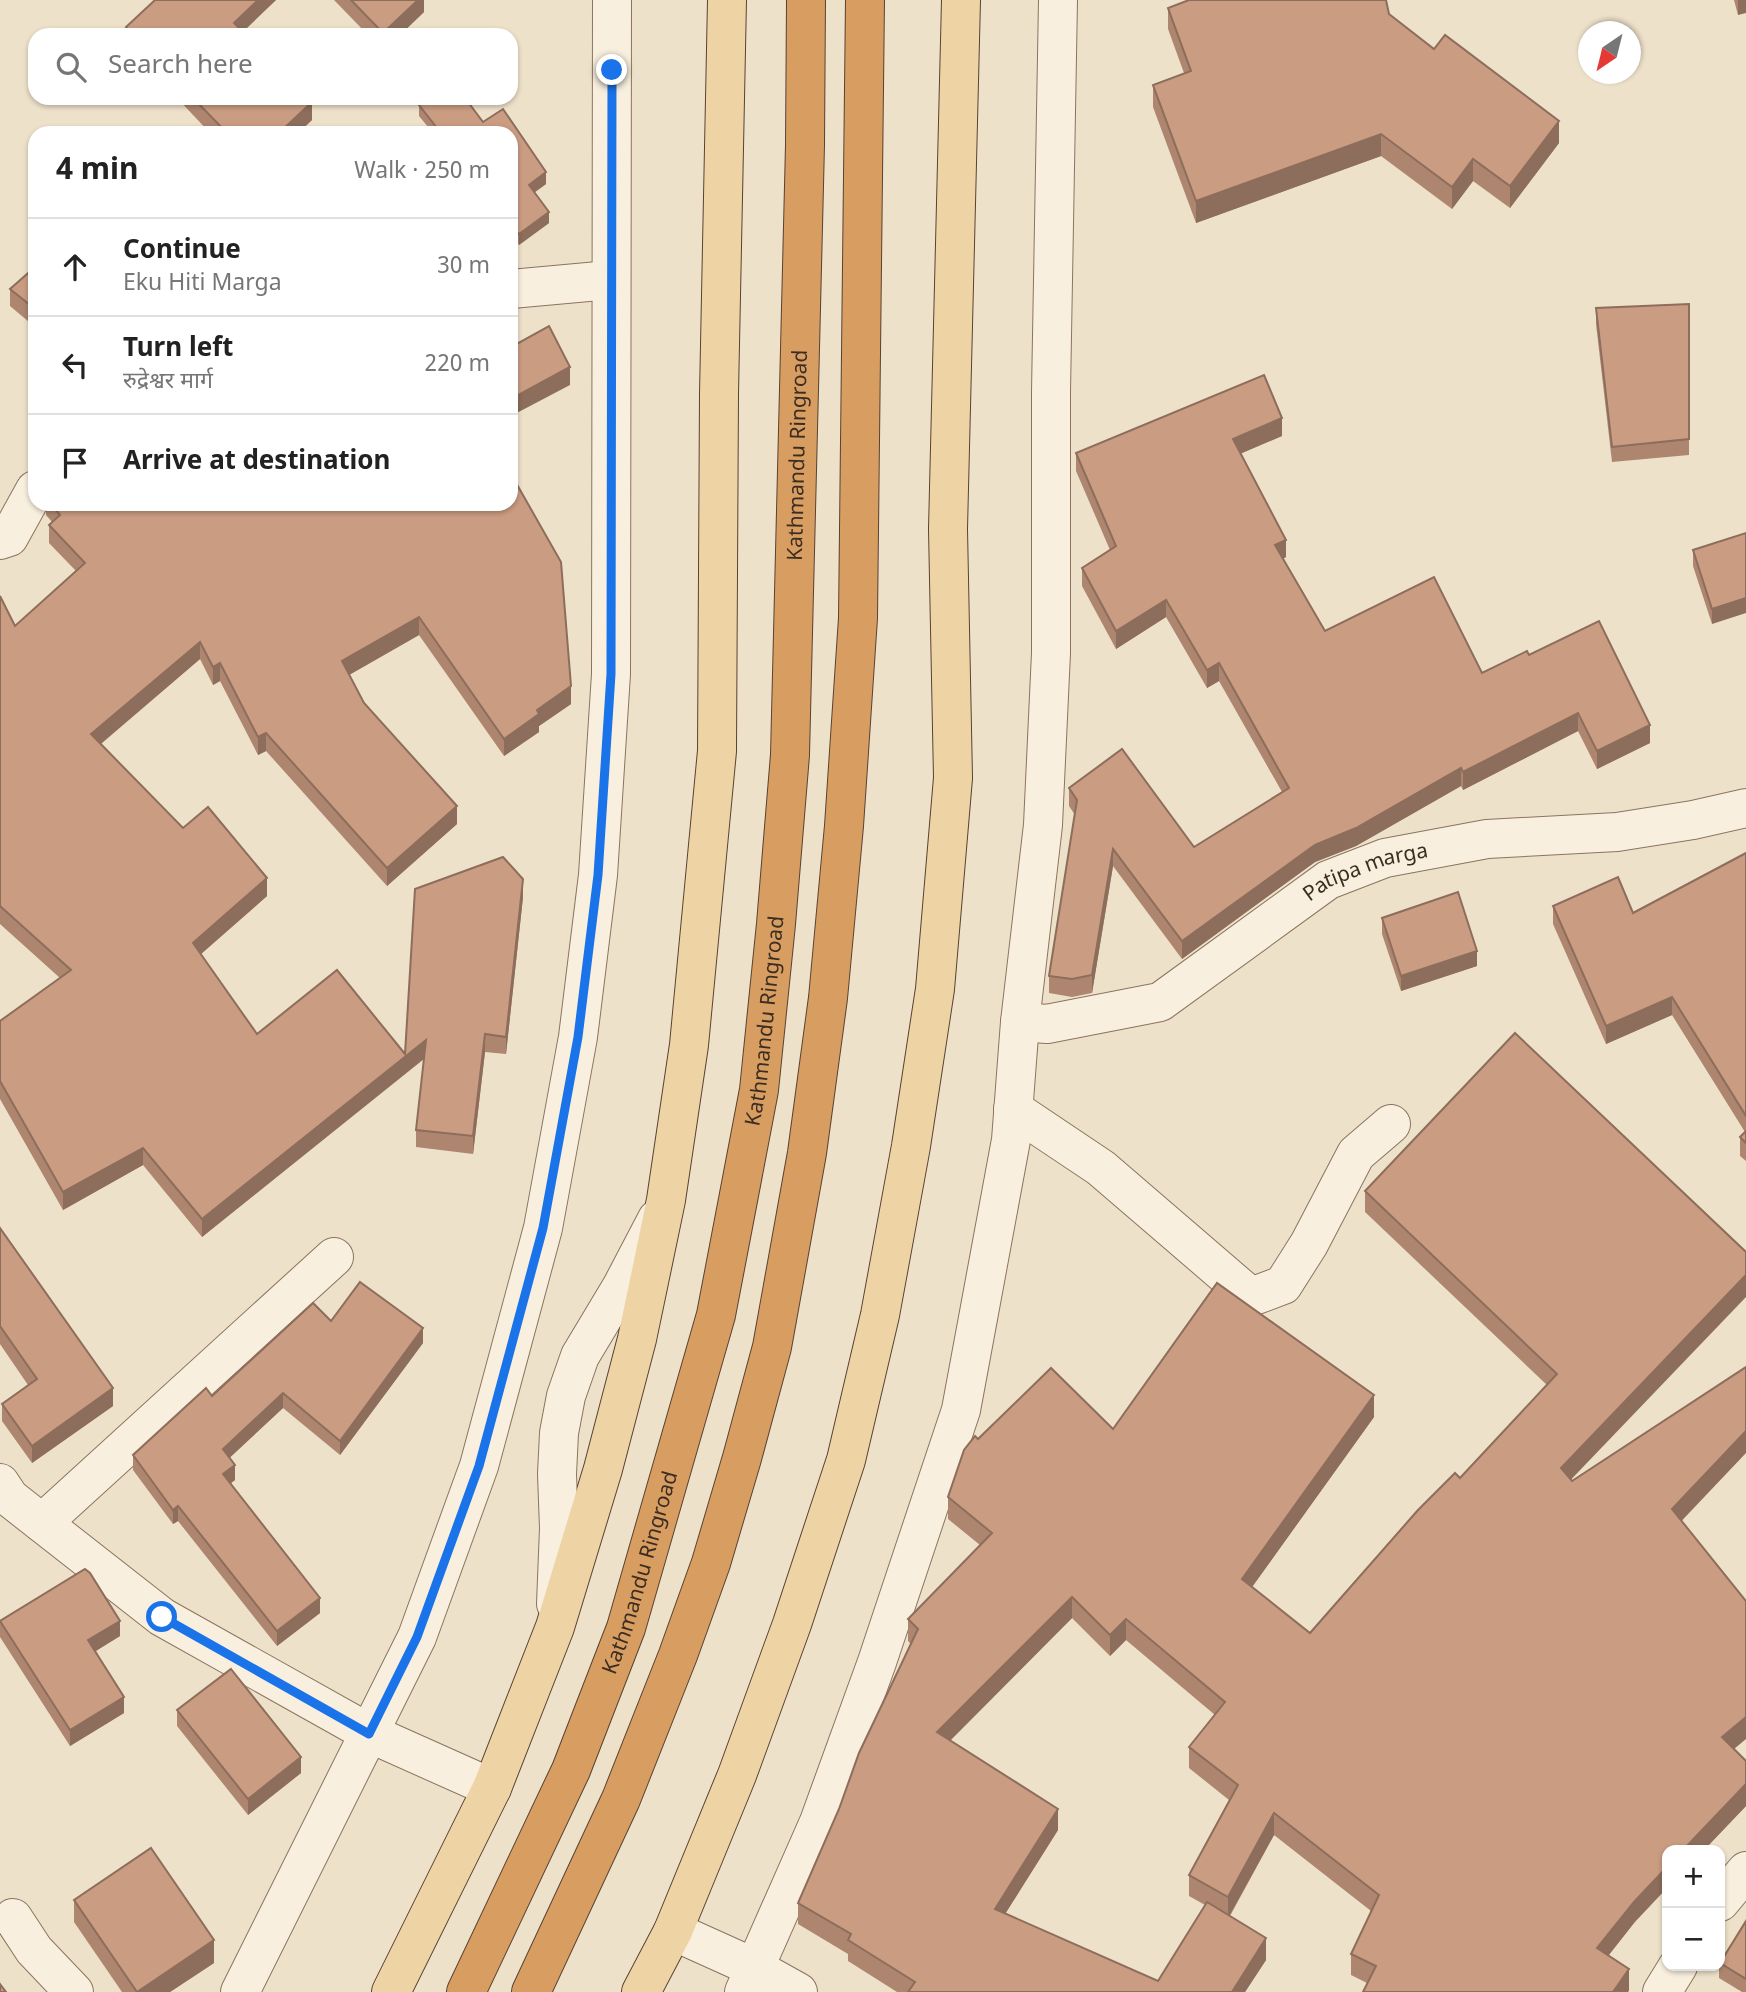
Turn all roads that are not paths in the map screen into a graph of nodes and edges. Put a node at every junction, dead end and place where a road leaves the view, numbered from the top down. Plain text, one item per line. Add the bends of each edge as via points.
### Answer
1 (612, 0) edge
2 (727, 0) edge
3 (806, 0) edge
4 (865, 0) edge
5 (961, 0) edge
6 (1058, 0) edge
7 (610, 280) junction
8 (518, 288) edge
9 (28, 503) edge
10 (0, 540) edge
11 (1746, 808) edge
12 (1020, 1022) junction
13 (1013, 1110) junction
14 (1391, 1124) dead end
15 (666, 1200) junction
16 (334, 1257) dead end
17 (3, 1492) edge
18 (42, 1523) junction
19 (555, 1627) junction
20 (369, 1734) junction
21 (492, 1787) junction
22 (1746, 1871) edge
23 (1725, 1896) edge
24 (13, 1918) dead end
25 (673, 1931) junction
26 (1675, 1971) edge
27 (750, 1980) edge
28 (74, 1992) edge
29 (240, 1992) edge
30 (391, 1992) edge
31 (466, 1992) edge
32 (531, 1992) edge
33 (641, 1992) edge
34 (799, 1992) edge
35 (1662, 1992) edge

1 - 7 street
2 - 15 main road via 717,751 689,1045
3 - 31 highway, Kathmandu Ringroad via 790,755 759,1090 716,1315 626,1628 571,1770
4 - 32 highway via 858,618 828,998 807,1153 772,1347 711,1563 621,1799
5 - 25 main road via 948,529 953,778 935,989 880,1315 846,1460 737,1775
6 - 12 street via 1051,653 1043,825
7 - 8 street
7 - 20 street via 611,674 598,875 578,1037 543,1228 479,1466 417,1637
9 - 10 street via 9,537
11 - 12 street, Patipa marga via 1617,832 1487,839 1385,858 1328,880 1160,1002 1047,1024
12 - 13 street
13 - 14 street via 1101,1168 1251,1297 1283,1286 1356,1154
13 - 27 street via 961,1410 823,1810
15 - 19 main road via 638,1339
15 - 19 street via 580,1356 566,1396 557,1474
16 - 18 street
17 - 18 street
18 - 20 street via 162,1617
19 - 21 main road
20 - 21 street
20 - 29 street
21 - 30 main road
22 - 23 street
24 - 28 street via 34,1950
25 - 27 street
25 - 33 main road
26 - 35 street
27 - 34 street

